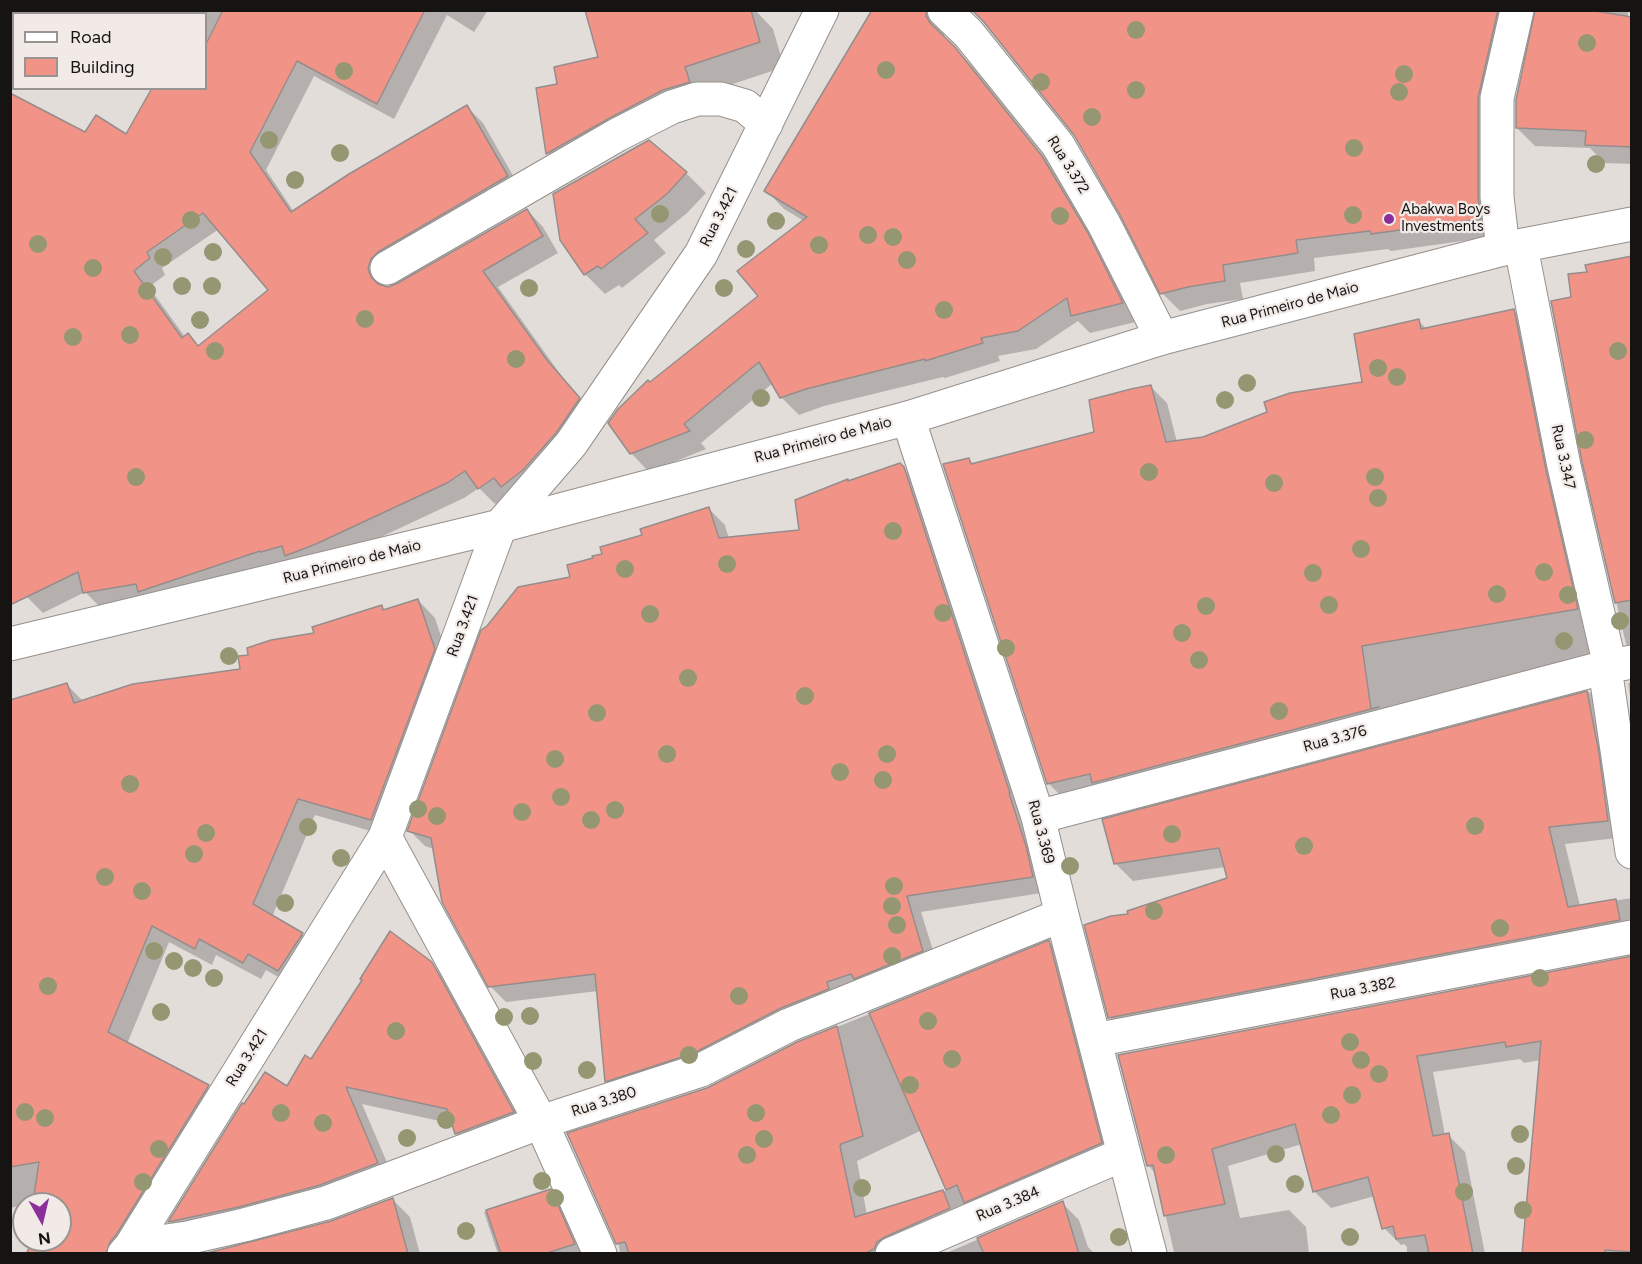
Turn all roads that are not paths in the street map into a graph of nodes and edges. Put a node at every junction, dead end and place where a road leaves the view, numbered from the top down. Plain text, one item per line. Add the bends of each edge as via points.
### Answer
1 (822, 10) edge
2 (944, 10) edge
3 (1517, 10) edge
4 (766, 124) junction
5 (1632, 224) edge
6 (1512, 248) junction
7 (387, 268) dead end
8 (1162, 338) junction
9 (908, 418) junction
10 (500, 526) junction
11 (10, 644) edge
12 (1615, 665) edge
13 (1038, 817) junction
14 (384, 837) junction
15 (1632, 852) edge
16 (1062, 915) junction
17 (1632, 936) edge
18 (1095, 1040) junction
19 (541, 1122) junction
20 (1124, 1154) junction
21 (127, 1250) edge
22 (600, 1254) edge
23 (892, 1254) edge
24 (1150, 1254) edge

1 - 4 street, Rua 3.421
2 - 8 street, Rua 3.372 via 968,33 1058,145 1104,224
3 - 6 street, Rua 3.347 via 1497,98 1497,197
4 - 7 street via 745,106 721,99 697,99 672,107
4 - 10 street, Rua 3.421 via 701,254 571,444
5 - 6 street, Rua Primeiro de Maio
6 - 8 street, Rua Primeiro de Maio
6 - 12 street, Rua 3.347
8 - 9 street, Rua Primeiro de Maio
9 - 10 street, Rua Primeiro de Maio
9 - 13 street, Rua 3.369
10 - 11 street, Rua Primeiro de Maio
10 - 14 street, Rua 3.421
12 - 13 street, Rua 3.376
12 - 15 street, Rua 3.347
13 - 16 street, Rua 3.369
14 - 19 street
14 - 21 street, Rua 3.421
16 - 18 street, Rua 3.369
16 - 19 street, Rua 3.380 via 789,1025 701,1070
17 - 18 street, Rua 3.382
18 - 20 street, Rua 3.369
19 - 21 street, Rua 3.380 via 326,1203
19 - 22 street
20 - 23 street, Rua 3.384
20 - 24 street, Rua 3.369

